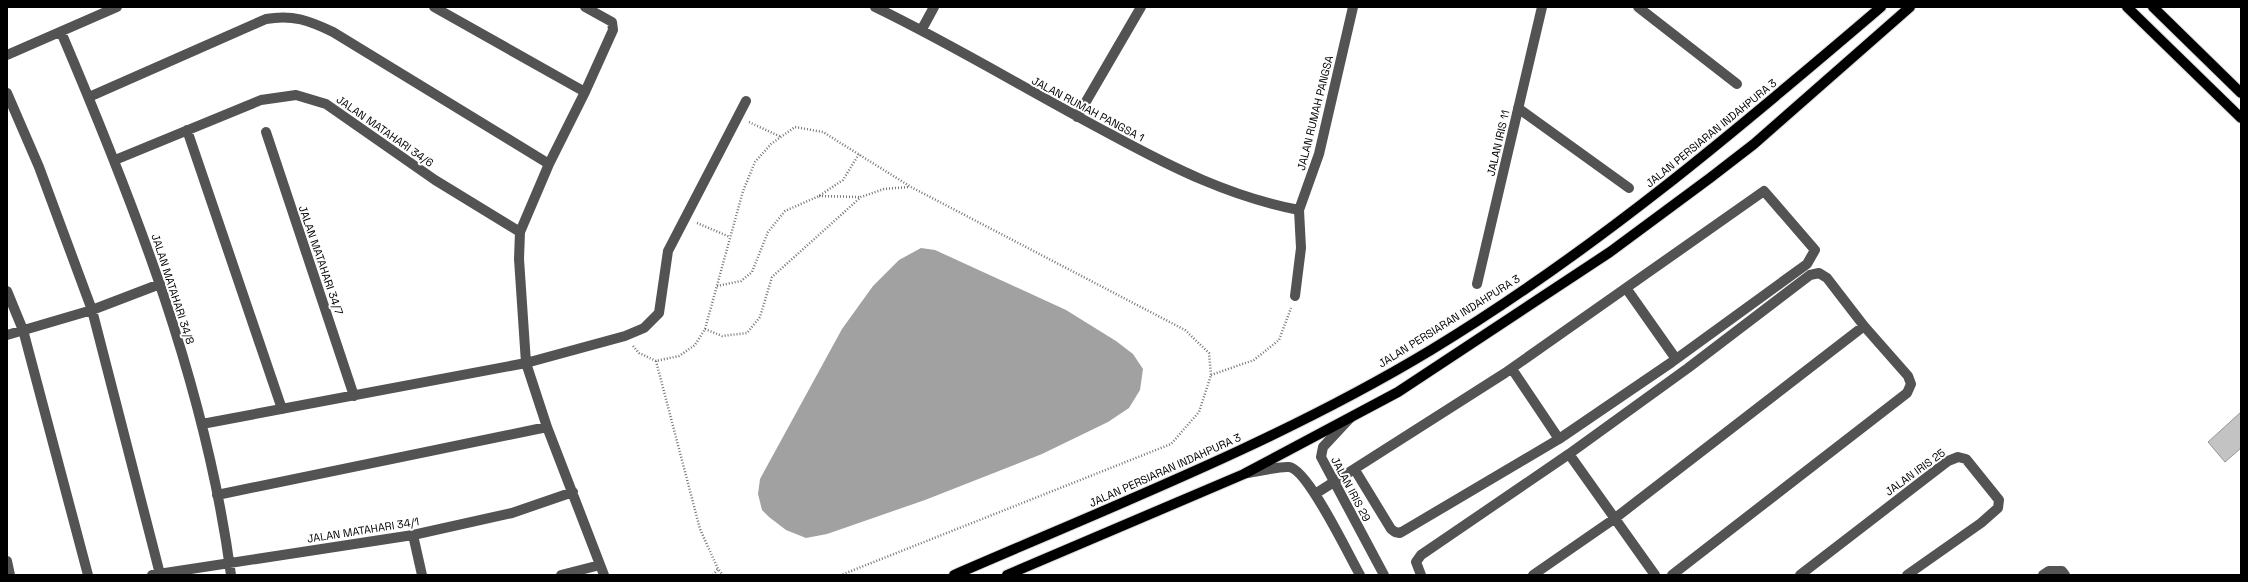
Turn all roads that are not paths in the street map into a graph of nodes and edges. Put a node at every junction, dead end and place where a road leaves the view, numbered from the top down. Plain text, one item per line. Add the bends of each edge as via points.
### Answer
1 (117, 7) edge
2 (434, 7) edge
3 (584, 7) edge
4 (875, 7) edge
5 (934, 7) edge
6 (1141, 7) edge
7 (1353, 7) edge
8 (1542, 7) edge
9 (1638, 7) edge
10 (1881, 7) edge
11 (1910, 7) edge
12 (2127, 7) edge
13 (2153, 7) edge
14 (922, 30) junction
15 (61, 32) junction
16 (7, 55) edge
17 (1737, 84) dead end
18 (585, 92) junction
19 (2241, 92) edge
20 (7, 93) edge
21 (89, 98) junction
22 (746, 101) dead end
23 (1518, 108) junction
24 (1077, 117) junction
25 (2241, 118) edge
26 (187, 130) junction
27 (266, 132) dead end
28 (115, 160) junction
29 (549, 164) junction
30 (1629, 188) dead end
31 (1299, 210) junction
32 (520, 232) junction
33 (160, 284) junction
34 (1477, 284) dead end
35 (1626, 288) junction
36 (7, 291) edge
37 (1295, 296) road end
38 (92, 310) junction
39 (1864, 326) junction
40 (23, 330) junction
41 (7, 335) edge
42 (1676, 359) junction
43 (526, 363) junction
44 (1512, 369) junction
45 (354, 396) junction
46 (282, 409) junction
47 (1350, 418) junction
48 (202, 424) junction
49 (547, 427) junction
50 (1559, 439) junction
51 (1569, 454) junction
52 (1355, 470) junction
53 (1244, 474) junction
54 (1334, 483) junction
55 (573, 492) junction
56 (1316, 494) junction
57 (217, 495) junction
58 (1614, 519) junction
59 (413, 535) junction
60 (7, 561) edge
61 (230, 564) junction
62 (602, 570) edge
63 (10, 575) edge
64 (88, 575) edge
65 (156, 575) edge
66 (231, 575) edge
67 (422, 575) edge
68 (561, 575) edge
69 (954, 575) edge
70 (1007, 575) edge
71 (1360, 575) edge
72 (1384, 575) edge
73 (1421, 575) edge
74 (1534, 575) edge
75 (1655, 575) edge
76 (1672, 575) edge
77 (1800, 575) edge
78 (1907, 575) edge
79 (2042, 575) edge
80 (2065, 575) edge

1 - 15 street
2 - 18 street
3 - 18 street via 612,22 613,30
4 - 14 street, JALAN RUMAH PANGSA 1
5 - 14 street
6 - 24 street
7 - 31 street, JALAN RUMAH PANGSA via 1319,154
8 - 23 street, JALAN IRIS 11
9 - 17 street
10 - 69 main road, JALAN PERSIARAN INDAHPURA 3 via 1739,128 1639,207 1482,317 1431,349 1287,429
11 - 47 main road via 1754,144 1610,252 1398,392
12 - 25 main road
13 - 19 main road
14 - 24 street, JALAN RUMAH PANGSA 1
15 - 16 street
15 - 21 street, JALAN MATAHARI 34/8
18 - 29 street
20 - 38 street via 39,167
21 - 28 street, JALAN MATAHARI 34/8
21 - 29 street via 266,20 282,16 300,19 333,32
22 - 43 street via 668,251 659,313 644,328 625,336
23 - 30 street
23 - 34 street, JALAN IRIS 11
24 - 31 street, JALAN RUMAH PANGSA 1 via 1174,168 1215,186 1264,203
26 - 28 street, JALAN MATAHARI 34/6
26 - 32 street, JALAN MATAHARI 34/6 via 261,100 296,95 326,104 435,180
26 - 46 street
27 - 45 street, JALAN MATAHARI 34/7
28 - 33 street, JALAN MATAHARI 34/8
29 - 32 street
31 - 37 street, JALAN RUMAH PANGSA via 1301,248
32 - 43 street via 519,259
33 - 38 street
33 - 48 street, JALAN MATAHARI 34/8
35 - 42 street
35 - 42 street via 1764,191 1815,250 1807,264
35 - 44 street
36 - 40 street
38 - 40 street
38 - 65 street
39 - 51 street via 1827,278 1819,273 1810,275
39 - 58 street
39 - 76 street via 1908,376 1911,384 1907,393
40 - 41 street
40 - 64 street
42 - 50 street
43 - 45 street
43 - 49 street
44 - 50 street
44 - 52 street
45 - 46 street
46 - 48 street
47 - 53 main road
47 - 54 street, JALAN IRIS 29 via 1323,447 1321,457
48 - 57 street, JALAN MATAHARI 34/8
49 - 55 street
49 - 57 street
50 - 52 street via 1397,533 1391,529
51 - 58 street
51 - 73 street via 1421,555 1416,562
52 - 54 street
53 - 56 street via 1290,467 1302,474
53 - 70 main road
54 - 56 street
54 - 72 street, JALAN IRIS 29
55 - 59 street, JALAN MATAHARI 34/1 via 512,513
55 - 62 street
56 - 71 street
57 - 61 street, JALAN MATAHARI 34/8
58 - 74 street
58 - 75 street
59 - 61 street, JALAN MATAHARI 34/1
59 - 67 street
60 - 63 street
61 - 65 street, JALAN MATAHARI 34/1
61 - 66 street, JALAN MATAHARI 34/8
62 - 68 street
77 - 78 street, JALAN IRIS 25 via 1948,461 1958,457 1966,459 1999,500 1998,508
79 - 80 street via 2049,571 2062,571

